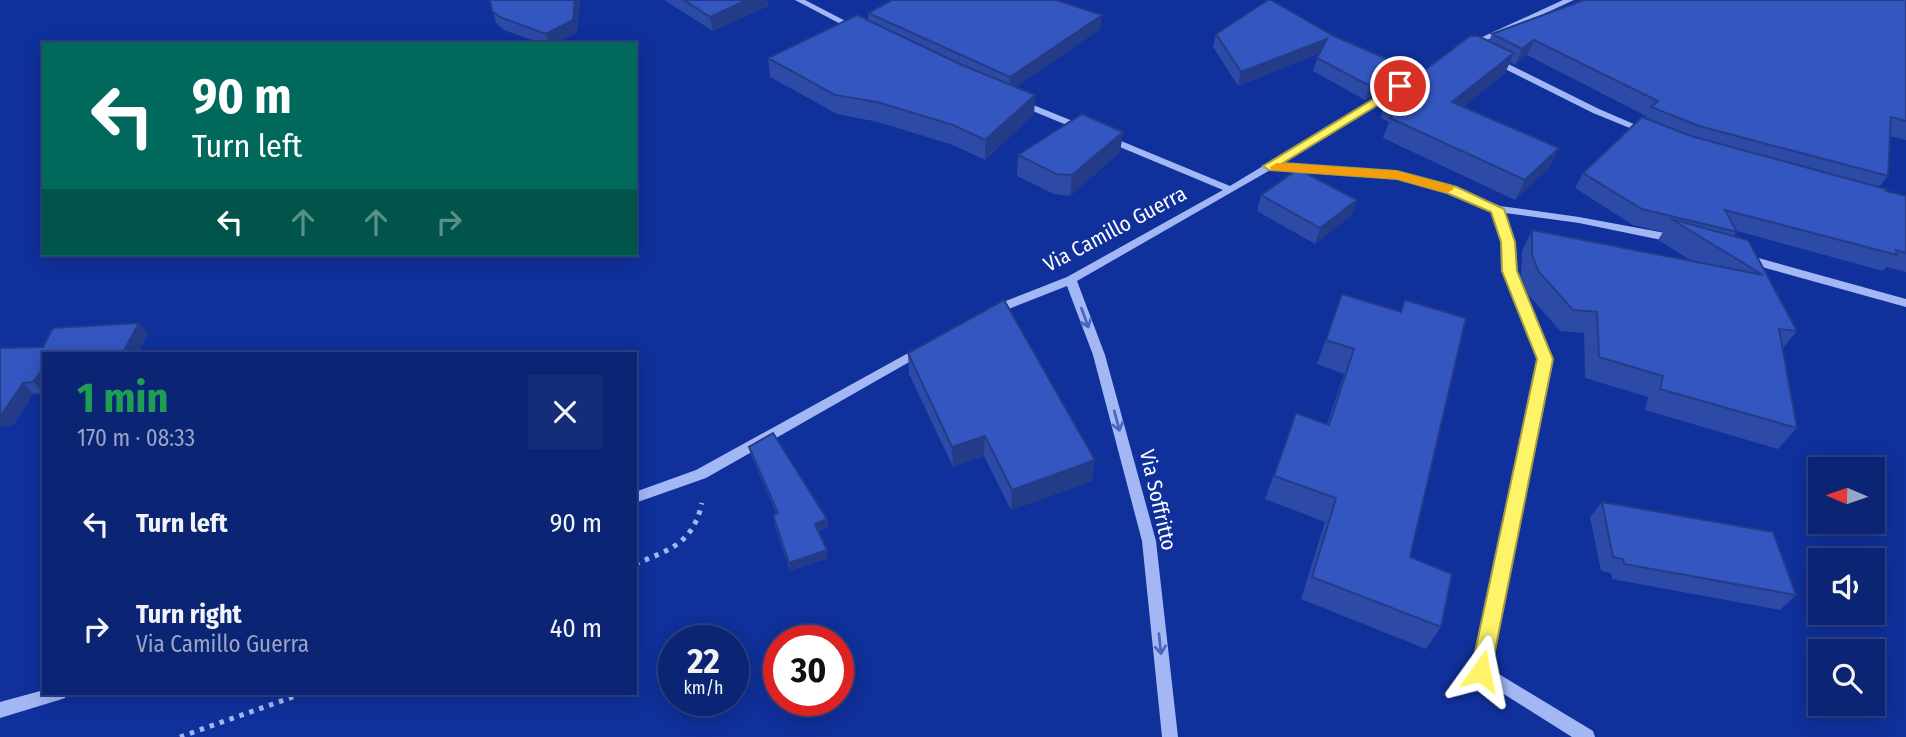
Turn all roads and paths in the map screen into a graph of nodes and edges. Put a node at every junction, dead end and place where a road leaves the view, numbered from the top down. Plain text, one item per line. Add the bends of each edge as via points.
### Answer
1 (799, 0) edge
2 (1570, 0) edge
3 (870, 36) edge
4 (1477, 52) edge
5 (1489, 58) edge
6 (1407, 82) edge
7 (1017, 101) edge
8 (1660, 137) edge
9 (1269, 166) junction
10 (1231, 190) junction
11 (1497, 209) junction
12 (1683, 241) edge
13 (1735, 256) edge
14 (1071, 280) junction
15 (1906, 303) edge
16 (981, 315) edge
17 (935, 342) edge
18 (701, 474) junction
19 (637, 497) edge
20 (637, 563) edge
21 (52, 695) edge
22 (298, 695) edge
23 (0, 710) edge
24 (180, 737) edge
25 (1170, 737) edge
26 (1587, 737) edge

1 - 3 street
2 - 4 street via 1465,46
5 - 8 street
6 - 9 street, Via Camillo Guerra
7 - 10 street
9 - 10 street, Via Camillo Guerra
9 - 11 street via 1397,175 1452,190
10 - 14 street, Via Camillo Guerra
11 - 12 street
11 - 26 street via 1508,242 1510,271 1545,359 1481,671
13 - 15 street
14 - 16 street, Via Camillo Guerra
14 -> 25 street, Via Soffritto via 1099,355 1149,541
17 - 18 street
18 - 19 street
18 - 20 path via 700,516 683,543
21 - 23 street
22 - 24 path

